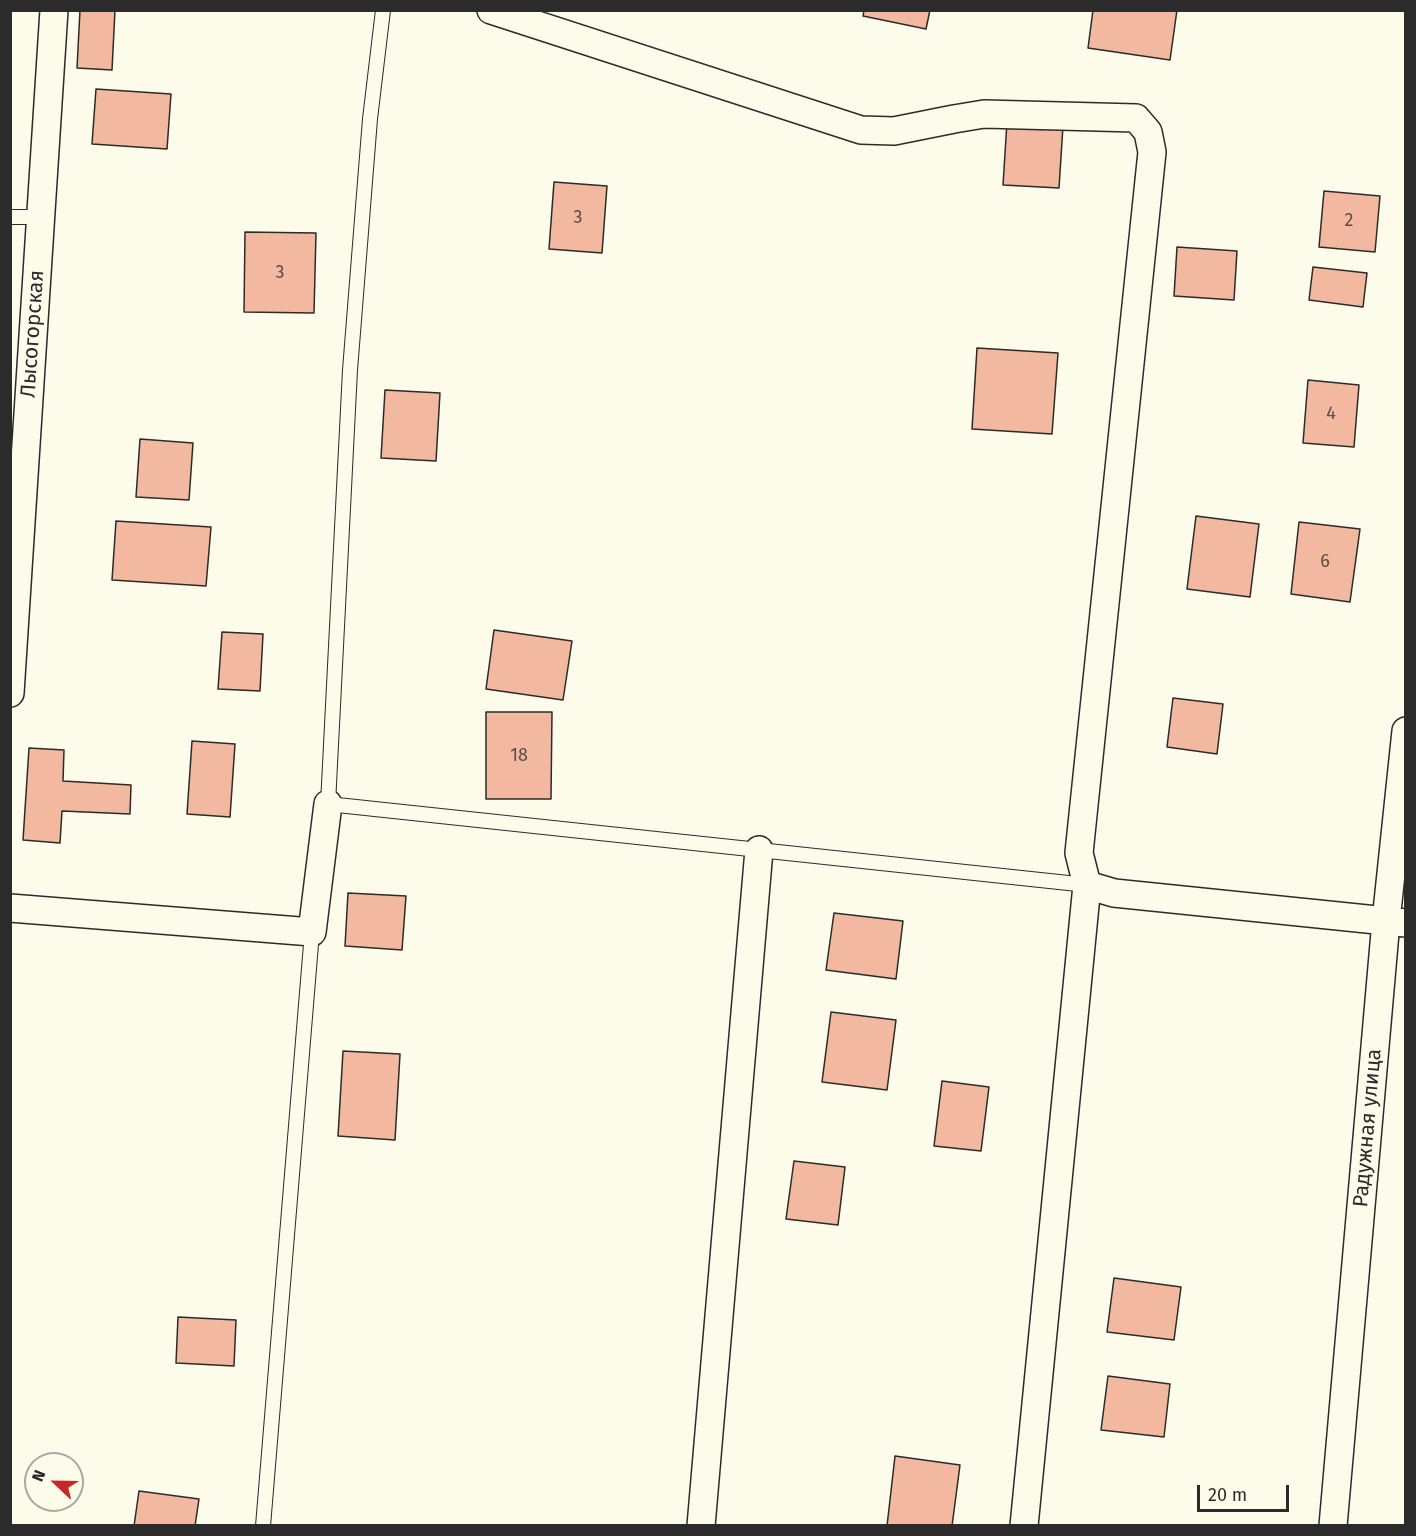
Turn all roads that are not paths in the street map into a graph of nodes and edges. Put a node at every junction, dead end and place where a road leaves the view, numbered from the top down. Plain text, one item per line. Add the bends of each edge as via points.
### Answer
1 (54, 10) edge
2 (383, 10) edge
3 (491, 10) edge
4 (10, 217) edge
5 (41, 217) junction
6 (10, 693) edge
7 (1406, 731) edge
8 (328, 804) junction
9 (759, 850) junction
10 (1087, 885) junction
11 (10, 908) edge
12 (1396, 922) edge
13 (312, 932) junction
14 (263, 1526) edge
15 (701, 1526) edge
16 (1024, 1526) edge
17 (1333, 1526) edge

1 - 5 street, Лысогорская
2 - 8 lane via 350,370
3 - 10 street via 861,130 894,131 984,114 1136,118 1149,132 1152,152 1079,853
4 - 5 lane
5 - 6 street, Лысогорская
7 - 12 street, Радужная улица
8 - 9 lane
8 - 13 street
9 - 10 lane
9 - 15 street
10 - 12 street via 1114,893
10 - 16 street
11 - 13 street
12 - 17 street, Радужная улица
13 - 14 lane

